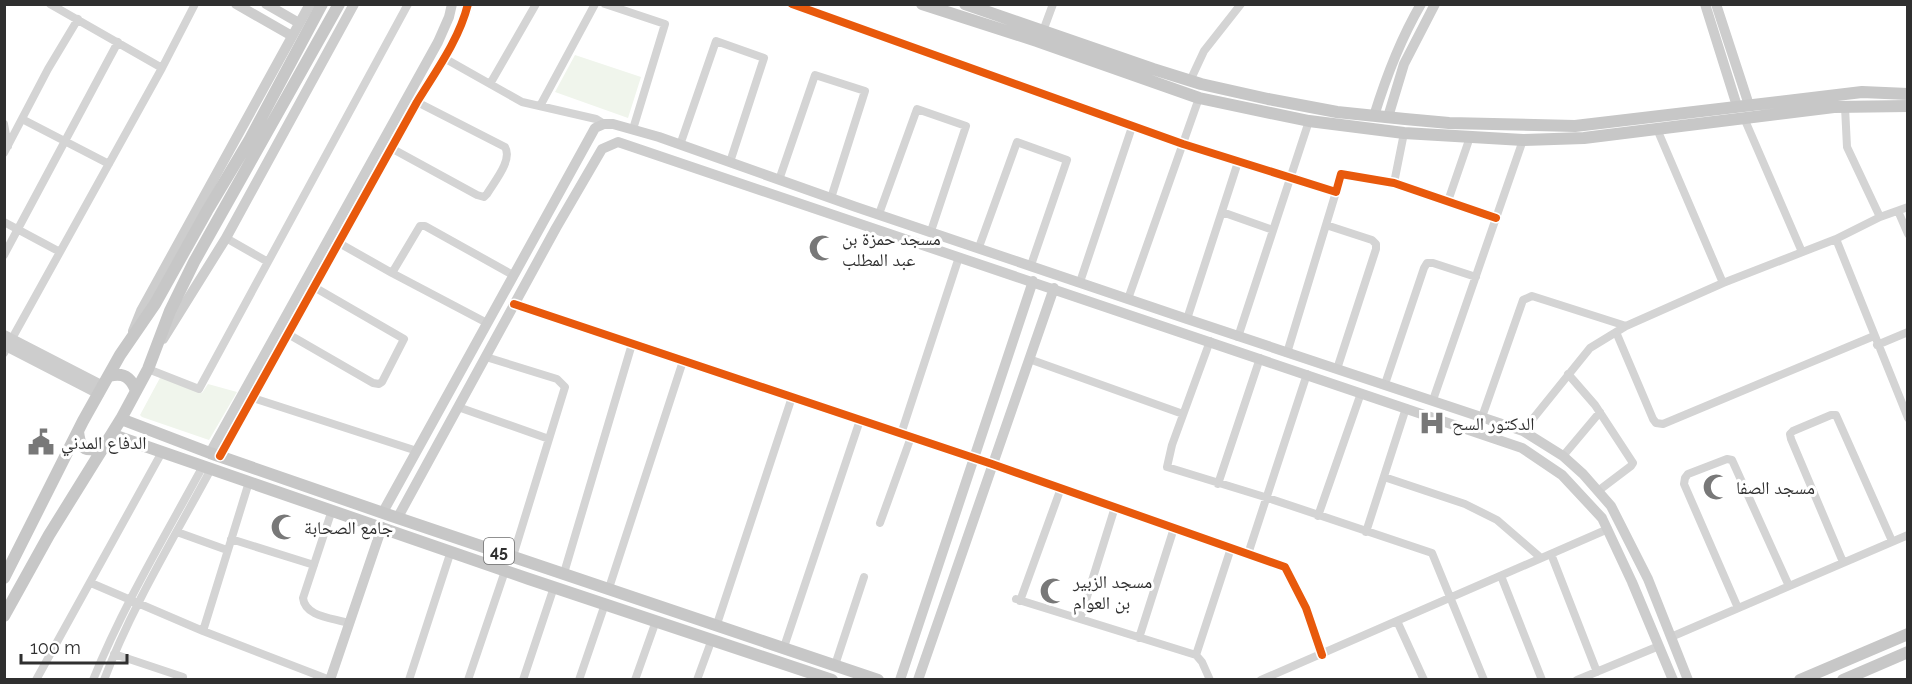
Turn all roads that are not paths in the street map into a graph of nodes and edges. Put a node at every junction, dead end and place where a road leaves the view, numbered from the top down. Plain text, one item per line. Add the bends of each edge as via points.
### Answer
1 (50, 4) edge
2 (195, 4) edge
3 (236, 4) edge
4 (266, 4) edge
5 (310, 4) edge
6 (322, 4) edge
7 (339, 4) edge
8 (354, 4) edge
9 (408, 4) edge
10 (452, 4) edge
11 (468, 4) edge
12 (536, 4) edge
13 (595, 4) edge
14 (605, 4) edge
15 (792, 4) edge
16 (922, 4) edge
17 (965, 4) edge
18 (1053, 4) edge
19 (1241, 4) edge
20 (1421, 4) edge
21 (1435, 4) edge
22 (1705, 4) edge
23 (1716, 4) edge
24 (78, 19) junction
25 (299, 23) junction
26 (1043, 31) junction
27 (292, 36) junction
28 (118, 42) junction
29 (444, 58) junction
30 (162, 68) junction
31 (1190, 81) junction
32 (490, 84) junction
33 (1908, 94) edge
34 (1200, 98) junction
35 (417, 102) junction
36 (1743, 105) junction
37 (540, 106) junction
38 (1908, 106) edge
39 (1845, 107) junction
40 (1374, 116) junction
41 (1388, 117) junction
42 (1744, 118) junction
43 (22, 119) junction
44 (1309, 121) junction
45 (4, 124) edge
46 (604, 124) junction
47 (1132, 127) junction
48 (633, 129) junction
49 (1657, 129) junction
50 (1404, 133) junction
51 (1470, 138) junction
52 (1523, 140) junction
53 (65, 142) junction
54 (680, 144) junction
55 (1183, 144) junction
56 (391, 148) junction
57 (6, 150) edge
58 (730, 162) junction
59 (1238, 162) junction
60 (109, 164) junction
61 (1290, 178) junction
62 (779, 180) junction
63 (1394, 183) junction
64 (1336, 192) junction
65 (831, 198) junction
66 (1448, 201) junction
67 (1908, 207) edge
68 (1898, 211) junction
69 (1222, 212) junction
70 (879, 214) junction
71 (1880, 217) junction
72 (1496, 218) junction
73 (4, 222) edge
74 (1326, 225) junction
75 (19, 229) junction
76 (1273, 230) junction
77 (931, 231) junction
78 (1908, 234) edge
79 (226, 238) junction
80 (1836, 239) junction
81 (339, 243) junction
82 (980, 248) junction
83 (60, 252) junction
84 (1802, 252) junction
85 (4, 255) edge
86 (959, 257) junction
87 (268, 262) junction
88 (1031, 266) junction
89 (392, 273) junction
90 (513, 275) junction
91 (1476, 278) junction
92 (1033, 281) junction
93 (1080, 282) junction
94 (1723, 283) junction
95 (314, 287) junction
96 (1054, 288) junction
97 (1128, 299) junction
98 (514, 304) junction
99 (1187, 320) junction
100 (487, 323) junction
101 (1626, 326) junction
102 (1616, 332) junction
103 (1908, 332) edge
104 (288, 334) junction
105 (1874, 336) junction
106 (1238, 337) junction
107 (1210, 341) junction
108 (6, 344) edge
109 (127, 344) junction
110 (632, 344) junction
111 (1877, 345) junction
112 (1287, 352) junction
113 (486, 357) junction
114 (1260, 358) junction
115 (1029, 359) junction
116 (683, 361) junction
117 (150, 363) junction
118 (1338, 369) junction
119 (1307, 374) junction
120 (1568, 374) junction
121 (1386, 384) junction
122 (104, 385) junction
123 (136, 391) junction
124 (1361, 393) junction
125 (792, 397) junction
126 (253, 399) junction
127 (1433, 400) junction
128 (458, 407) junction
129 (1406, 408) junction
130 (1906, 408) edge
131 (1600, 412) junction
132 (1183, 414) junction
133 (1482, 417) junction
134 (1908, 418) edge
135 (121, 419) junction
136 (860, 420) junction
137 (78, 431) junction
138 (1523, 431) junction
139 (901, 434) junction
140 (112, 435) junction
141 (911, 437) junction
142 (549, 439) junction
143 (105, 447) junction
144 (417, 451) junction
145 (162, 452) junction
146 (215, 454) junction
147 (1563, 456) junction
148 (974, 458) junction
149 (992, 464) junction
150 (207, 468) junction
151 (1384, 477) junction
152 (249, 482) junction
153 (1218, 483) junction
154 (310, 487) junction
155 (1061, 488) junction
156 (1599, 491) junction
157 (1268, 498) junction
158 (307, 501) junction
159 (1115, 507) junction
160 (332, 510) junction
161 (383, 512) junction
162 (1318, 516) junction
163 (398, 517) junction
164 (880, 523) dead end
165 (417, 524) junction
166 (382, 527) junction
167 (1174, 528) junction
168 (1608, 529) junction
169 (177, 532) junction
170 (1366, 532) junction
171 (1908, 535) edge
172 (413, 538) junction
173 (231, 539) junction
174 (1892, 541) junction
175 (1231, 548) junction
176 (227, 550) junction
177 (451, 552) junction
178 (1248, 554) junction
179 (1551, 554) junction
180 (513, 556) junction
181 (1541, 558) junction
182 (1843, 562) junction
183 (314, 565) junction
184 (505, 570) junction
185 (564, 573) junction
186 (1501, 576) junction
187 (4, 578) edge
188 (864, 578) dead end
189 (587, 581) junction
190 (91, 583) junction
191 (1789, 586) junction
192 (554, 587) junction
193 (609, 588) junction
194 (584, 597) junction
195 (1450, 598) junction
196 (135, 601) junction
197 (605, 604) junction
198 (1738, 608) junction
199 (4, 616) edge
200 (1080, 619) junction
201 (656, 621) junction
202 (1397, 621) junction
203 (348, 623) junction
204 (717, 624) junction
205 (203, 631) junction
206 (1908, 633) edge
207 (1671, 637) junction
208 (1139, 638) junction
209 (712, 639) junction
210 (1659, 646) junction
211 (784, 647) junction
212 (1908, 652) edge
213 (114, 654) junction
214 (1196, 655) junction
215 (1322, 655) junction
216 (835, 665) junction
217 (1597, 672) junction
218 (183, 677) dead end
219 (36, 680) edge
220 (93, 680) edge
221 (104, 680) edge
222 (330, 680) edge
223 (409, 680) edge
224 (468, 680) edge
225 (523, 680) edge
226 (579, 680) edge
227 (635, 680) edge
228 (697, 680) edge
229 (832, 680) edge
230 (878, 680) edge
231 (900, 680) edge
232 (918, 680) edge
233 (1210, 680) edge
234 (1261, 680) edge
235 (1424, 680) edge
236 (1484, 680) edge
237 (1542, 680) edge
238 (1577, 680) edge
239 (1673, 680) edge
240 (1688, 680) edge
241 (1800, 680) edge
242 (1843, 680) edge

1 - 24 street
2 - 30 street
3 - 27 main road
4 - 25 main road
5 - 25 main road
6 - 109 main road via 250,139 155,304
7 - 117 main road via 194,262
8 - 79 main road
9 - 87 street
10 - 146 main road via 438,42
11 - 29 main road
12 - 32 street
13 - 37 street
14 - 48 street via 665,24
15 - 47 street
16 - 34 main road
17 - 26 main road
18 - 26 street
19 - 31 street via 1204,51
20 - 40 main road via 1393,59
21 - 41 main road via 1404,64
22 - 36 main road
23 - 36 main road
24 - 28 street
24 - 43 street
25 - 27 main road
26 - 31 main road
27 - 109 main road via 141,311
28 - 30 street
28 - 53 street
29 - 32 street
29 - 35 main road
30 - 60 street
31 - 40 main road via 1268,99
32 - 37 street via 522,102
33 - 36 main road via 1862,92
34 - 44 main road
34 - 55 street
35 - 56 main road
35 - 56 street via 505,147 507,159 497,177 484,197
36 - 41 main road via 1575,126 1449,123
37 - 46 street
38 - 39 main road
39 - 42 main road
39 - 71 street via 1847,147
40 - 41 main road
42 - 49 main road
42 - 84 street
43 - 53 street
43 - 57 street
44 - 50 main road
44 - 61 street
45 - 57 street
46 - 48 main road
46 - 90 main road via 596,128
47 - 55 street
47 - 93 street
48 - 54 main road
49 - 52 main road
49 - 94 street
50 - 51 main road
50 - 63 street
51 - 52 main road
51 - 66 street
52 - 72 street
53 - 60 street
53 - 75 street
54 - 58 main road
54 - 58 street via 716,40 764,58
55 - 59 street
55 - 97 street
56 - 81 main road
58 - 62 main road
59 - 61 street
59 - 69 street
60 - 83 street
61 - 64 street
61 - 76 street
62 - 65 main road
62 - 65 street via 815,75 865,91
63 - 64 street via 1341,174
63 - 66 street
64 - 74 street
65 - 70 main road
66 - 72 street
67 - 68 street
68 - 71 street
68 - 78 street
69 - 76 street
69 - 99 street
70 - 77 main road
70 - 77 street via 917,109 966,126
71 - 80 street
72 - 91 street
73 - 75 street
74 - 112 street
74 - 118 street via 1376,244
75 - 83 street
75 - 85 street
76 - 106 street
77 - 82 main road
79 - 87 street
79 - 117 main road
80 - 84 street
80 - 105 street
81 - 89 street
81 - 95 main road
82 - 88 main road
82 - 88 street via 1017,142 1067,160
83 - 108 street
84 - 94 street
86 - 92 main road
86 - 98 main road via 618,142 602,149
86 - 139 street
87 - 117 street via 199,389
88 - 93 main road
89 - 90 street via 420,226 425,226
89 - 100 street
90 - 100 main road
91 - 121 street via 1427,263
91 - 127 street
92 - 96 main road
92 - 148 main road
93 - 97 main road
94 - 101 street
95 - 104 main road
95 - 104 street via 404,339 382,382 374,383
96 - 107 main road
96 - 115 main road
97 - 99 main road
98 - 110 street
98 - 113 main road
99 - 106 main road
100 - 144 main road
101 - 102 street
101 - 133 street via 1532,296 1522,300
102 - 105 street via 1653,419 1663,424
102 - 120 street via 1590,348
103 - 111 street
104 - 126 main road
105 - 111 street
106 - 112 main road
107 - 114 main road
107 - 132 street
108 - 122 main road
109 - 122 main road
110 - 116 street
110 - 185 street
111 - 130 street
112 - 118 main road
113 - 128 main road
113 - 142 street via 557,379 565,387
114 - 119 main road
114 - 153 street
115 - 132 street
115 - 149 main road
116 - 125 street
116 - 193 street
117 - 123 main road
118 - 121 main road
119 - 124 main road
119 - 157 street
120 - 131 street
120 - 138 street
121 - 127 main road
122 - 123 main road via 118,374 133,382
122 - 137 main road
123 - 135 main road
124 - 129 main road
124 - 162 street
125 - 136 street
125 - 204 street
126 - 144 street
126 - 146 main road
127 - 133 main road
128 - 142 street
128 - 163 main road
129 - 151 street
129 - 168 main road via 1522,448 1562,475
130 - 134 street
131 - 147 street
131 - 156 street via 1633,463
132 - 153 street via 1167,467
133 - 138 main road
135 - 140 main road
135 - 146 main road, 45
136 - 139 street
136 - 211 street
137 - 143 main road via 79,443 85,449
137 - 187 main road
138 - 147 main road
139 - 141 street
140 - 143 main road
140 - 145 main road, 45
141 - 148 street
141 - 164 street
142 - 180 street
143 - 199 main road
144 - 161 main road
145 - 150 main road, 45
145 - 190 street
146 - 154 main road, 45
147 - 156 main road
148 - 149 street
148 - 231 main road
149 - 155 street
149 - 232 main road
150 - 152 main road, 45
150 - 169 street
150 - 196 street
151 - 170 street
151 - 181 street via 1465,504 1497,520
152 - 158 main road, 45
152 - 173 street
153 - 157 street
154 - 158 main road
154 - 161 main road, 45
155 - 159 street
155 - 200 street via 1018,600
156 - 207 main road via 1611,506 1648,579
157 - 162 street
157 - 178 street
158 - 160 main road, 45
159 - 167 street
159 - 200 street
160 - 166 main road, 45
160 - 183 street
161 - 163 main road, 45
162 - 170 street
163 - 165 main road, 45
165 - 172 main road
165 - 180 main road, 45
166 - 172 main road, 45
166 - 203 main road
167 - 175 street
167 - 208 street
168 - 179 street
168 - 210 main road
169 - 176 street
169 - 196 street
170 - 195 street via 1432,553
171 - 174 street
172 - 177 main road, 45
173 - 176 street
173 - 183 street
174 - 182 street
174 - 182 street via 1836,416 1793,431 1791,439
175 - 178 street
175 - 214 street
176 - 205 street
177 - 184 main road, 45
177 - 223 street
178 - 215 street via 1285,567 1306,608
179 - 181 street
179 - 217 street
180 - 185 main road, 45
181 - 186 street
182 - 191 street
183 - 203 street via 304,605 308,611
184 - 192 main road, 45
184 - 224 street
185 - 189 main road, 45
186 - 195 street
186 - 237 street
188 - 216 street
189 - 193 main road, 45
189 - 194 main road
190 - 196 street
190 - 219 street
191 - 198 street
191 - 198 street via 1732,460 1688,474 1684,484
192 - 194 main road, 45
192 - 225 street
193 - 204 main road, 45
194 - 197 main road, 45
195 - 202 street
195 - 236 street
196 - 205 street
196 - 213 street
196 - 220 street via 104,651
197 - 201 main road, 45
197 - 226 street
198 - 207 street
200 - 208 street
201 - 209 main road, 45
201 - 227 street
202 - 215 street
202 - 235 street
203 - 222 main road
204 - 211 main road, 45
205 - 222 street
206 - 241 main road
207 - 240 main road
208 - 214 street
209 - 228 street
209 - 229 main road, 45
210 - 217 street
210 - 239 main road
211 - 216 main road, 45
212 - 242 main road
213 - 218 street
213 - 221 street
214 - 233 street
215 - 234 street
216 - 230 main road, 45
217 - 238 street

